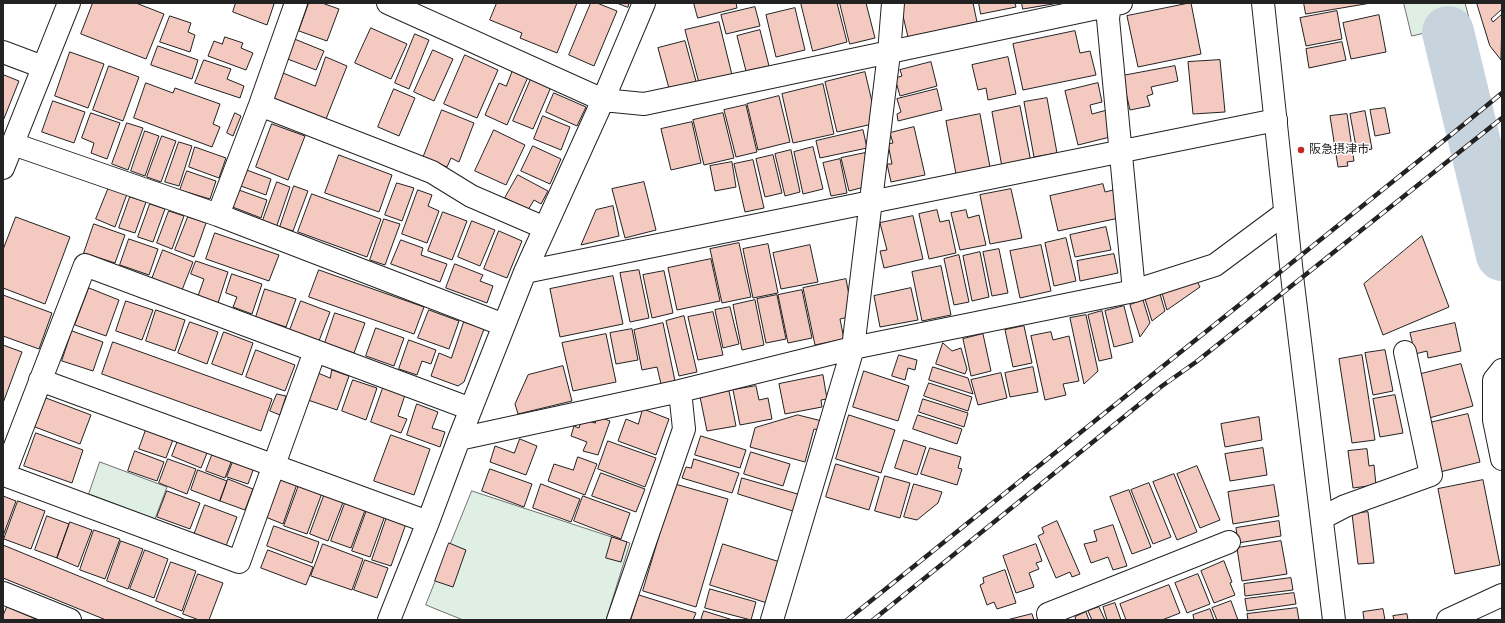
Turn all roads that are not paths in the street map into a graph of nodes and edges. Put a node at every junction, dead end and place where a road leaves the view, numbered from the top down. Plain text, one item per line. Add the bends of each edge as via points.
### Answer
1 (69, 3) edge
2 (296, 3) edge
3 (388, 3) edge
4 (644, 3) edge
5 (893, 3) edge
6 (1263, 3) edge
7 (1114, 4) edge
8 (3, 52) edge
9 (889, 53) junction
10 (43, 68) junction
11 (603, 100) junction
12 (260, 105) junction
13 (1276, 120) junction
14 (13, 144) junction
15 (1121, 151) junction
16 (3, 168) edge
17 (871, 201) junction
18 (1285, 213) junction
19 (218, 215) junction
20 (545, 228) junction
21 (525, 272) junction
22 (1134, 291) junction
23 (504, 325) junction
24 (853, 348) junction
25 (315, 351) junction
26 (1405, 352) dead end
27 (1502, 370) edge
28 (40, 380) junction
29 (680, 391) junction
30 (471, 409) junction
31 (459, 439) junction
32 (1502, 459) edge
33 (274, 465) junction
34 (1322, 518) junction
35 (428, 522) junction
36 (1229, 542) dead end
37 (3, 593) edge
38 (1502, 595) edge
39 (70, 620) edge
40 (390, 620) edge
41 (618, 620) edge
42 (772, 620) edge
43 (1050, 620) edge
44 (1334, 620) edge
45 (1448, 620) edge

1 - 10 street
2 - 12 street
3 - 11 street
4 - 11 street
5 - 9 street
6 - 13 street
7 - 9 street
7 - 15 street via 1108,19
8 - 10 street
9 - 11 street via 644,104
9 - 17 street
10 - 14 street
11 - 20 street
12 - 19 street
12 - 20 street via 432,172 470,196
13 - 15 street
13 - 18 street
14 - 16 street
14 - 19 street
15 - 17 street
15 - 22 street
17 - 21 street
17 - 24 street
18 - 22 street via 1215,265
18 - 34 street via 1302,370
19 - 23 street
20 - 21 street
21 - 23 street
22 - 24 street
23 - 30 street
24 - 29 street
24 - 42 street
25 - 28 street via 85,265
25 - 30 street
25 - 33 street
26 - 34 street via 1431,475 1345,506
27 - 32 street via 1494,380 1494,420
28 - 33 street
28 - 33 street via 4,475 239,562
29 - 31 street
29 - 41 street via 684,429
30 - 31 street
31 - 35 street
33 - 35 street
34 - 44 street
35 - 40 street
36 - 43 street via 1048,614
37 - 39 street
38 - 45 street

